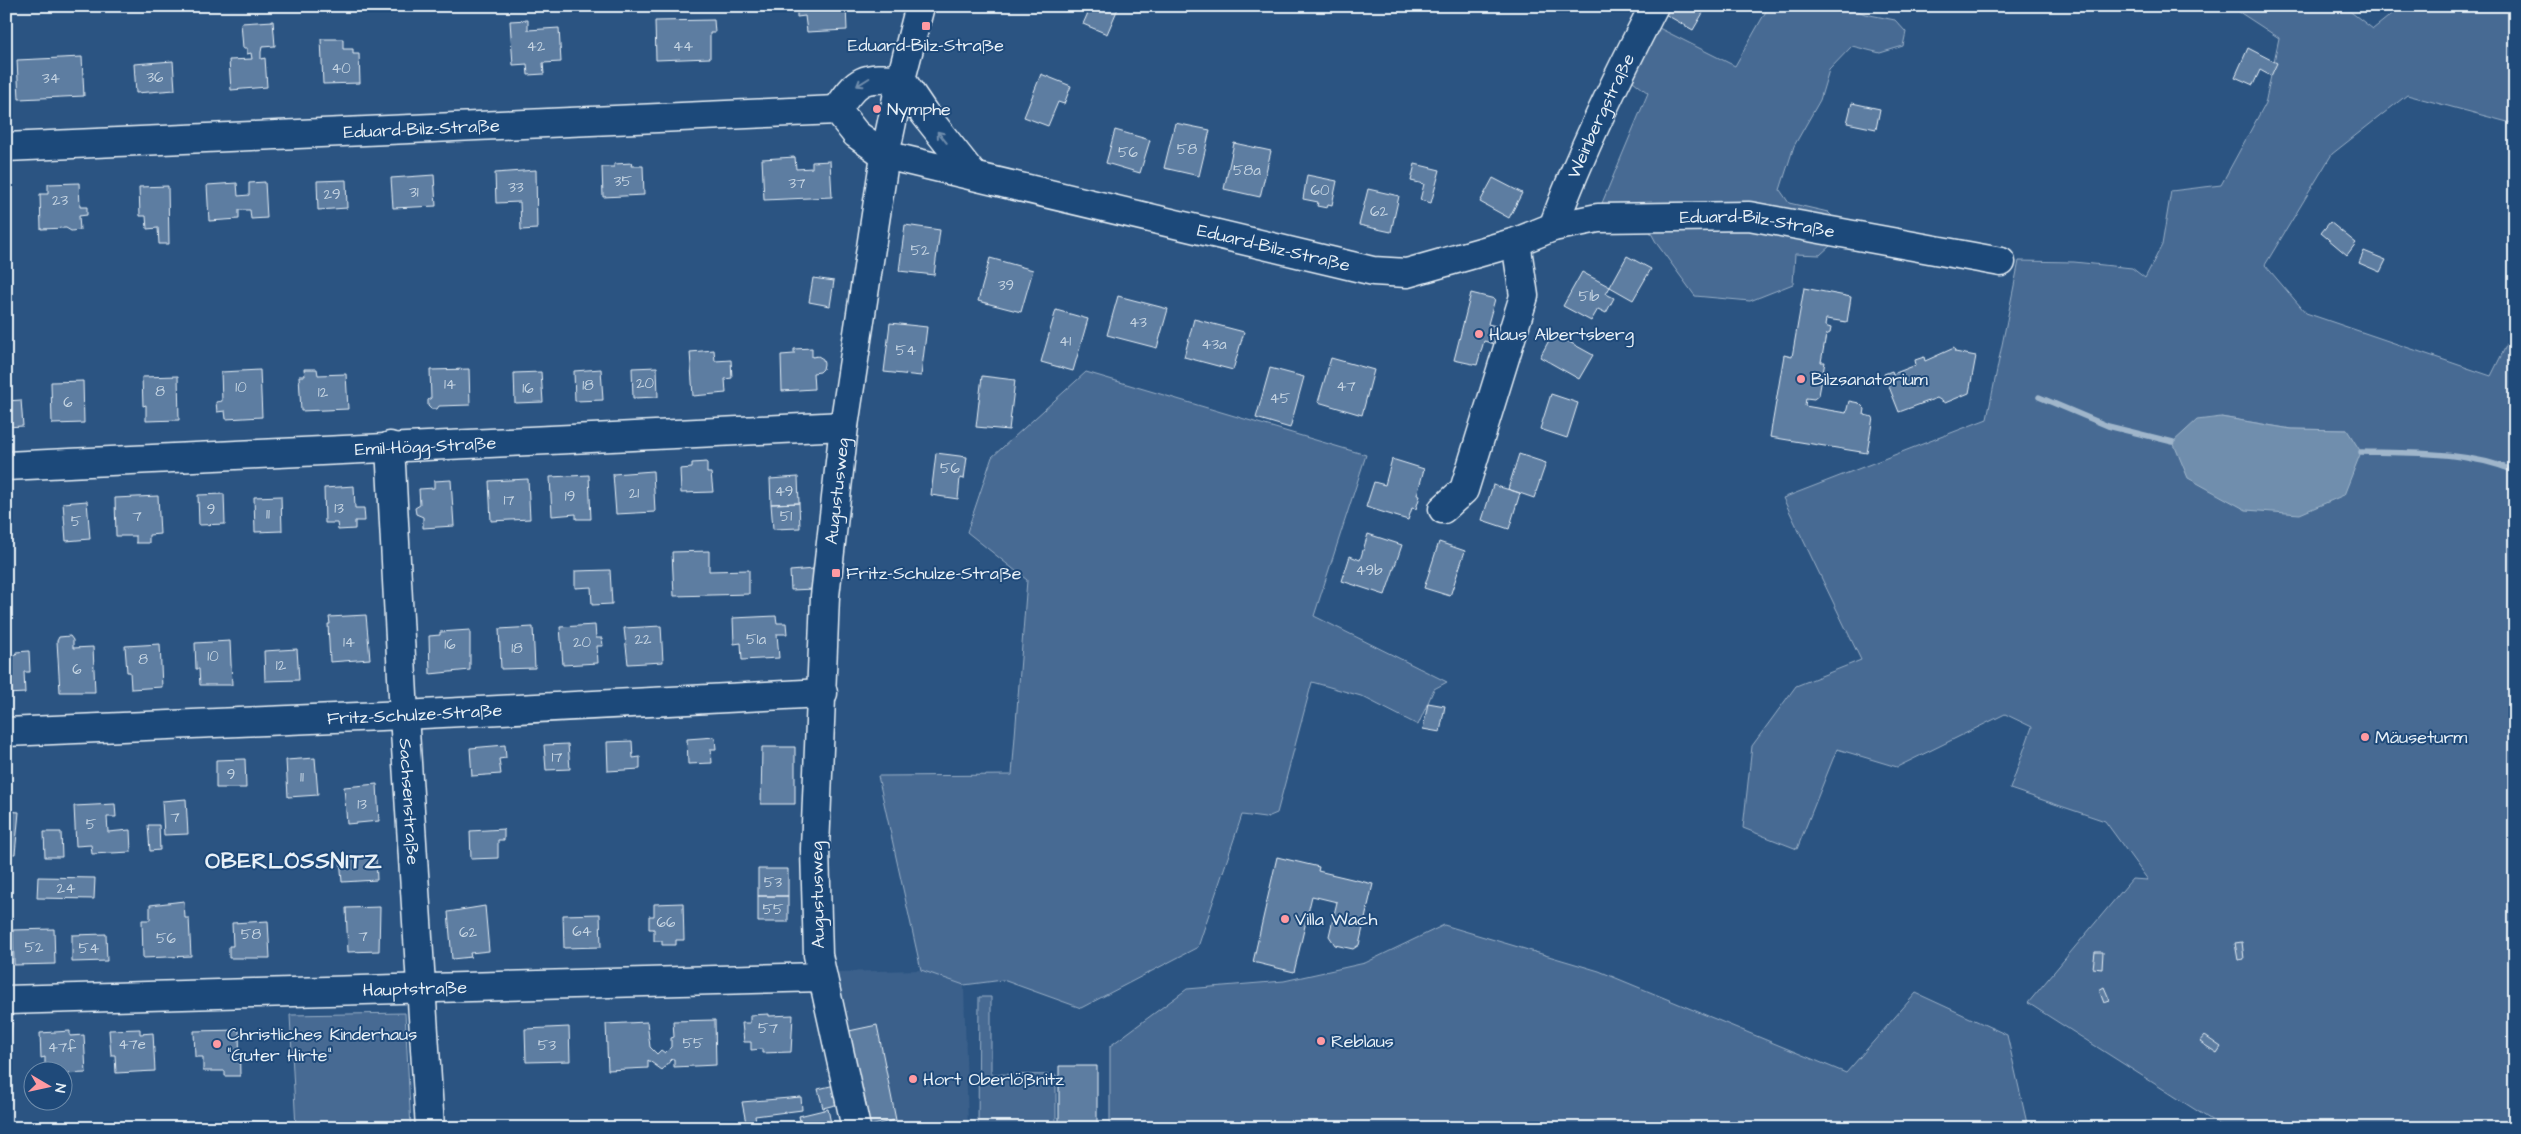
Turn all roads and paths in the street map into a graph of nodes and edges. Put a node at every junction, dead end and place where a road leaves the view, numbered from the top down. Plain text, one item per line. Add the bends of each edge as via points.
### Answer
1 (920, 6) edge
2 (1654, 6) edge
3 (901, 79) junction
4 (837, 110) junction
5 (6, 147) edge
6 (885, 155) junction
7 (973, 175) junction
8 (1553, 227) junction
9 (1516, 242) junction
10 (2001, 262) dead end
11 (844, 426) junction
12 (390, 446) junction
13 (6, 466) edge
14 (1443, 509) dead end
15 (822, 693) junction
16 (404, 715) junction
17 (6, 732) edge
18 (822, 977) junction
19 (421, 988) junction
20 (6, 1000) edge
21 (430, 1128) edge
22 (856, 1128) edge

1 - 3 street, Augustusweg
2 - 8 street, Weinbergstraße via 1571,178
3 -> 4 street via 870,78 850,91
3 - 6 street, Augustusweg
7 -> 3 street via 924,114
4 - 5 street, Eduard-Bilz-Straße
4 - 6 street via 856,134
6 - 7 street, Eduard-Bilz-Straße
6 - 11 street, Augustusweg
7 - 9 street, Eduard-Bilz-Straße via 1373,271 1407,273
8 - 9 street, Eduard-Bilz-Straße
8 - 10 street, Eduard-Bilz-Straße via 1598,218 1749,216
9 - 14 street via 1524,296 1464,490
11 - 12 street, Emil-Högg-Straße
11 - 15 street, Augustusweg via 825,596
12 - 13 street, Emil-Högg-Straße
12 - 16 street, Sachsenstraße
15 - 16 street, Fritz-Schulze-Straße
15 - 18 street, Augustusweg via 815,849 818,955
16 - 17 street, Fritz-Schulze-Straße
16 - 19 street, Sachsenstraße
18 - 19 street, Hauptstraße
18 - 22 street, Augustusweg
19 - 20 street, Hauptstraße
19 - 21 street, Sachsenstraße

